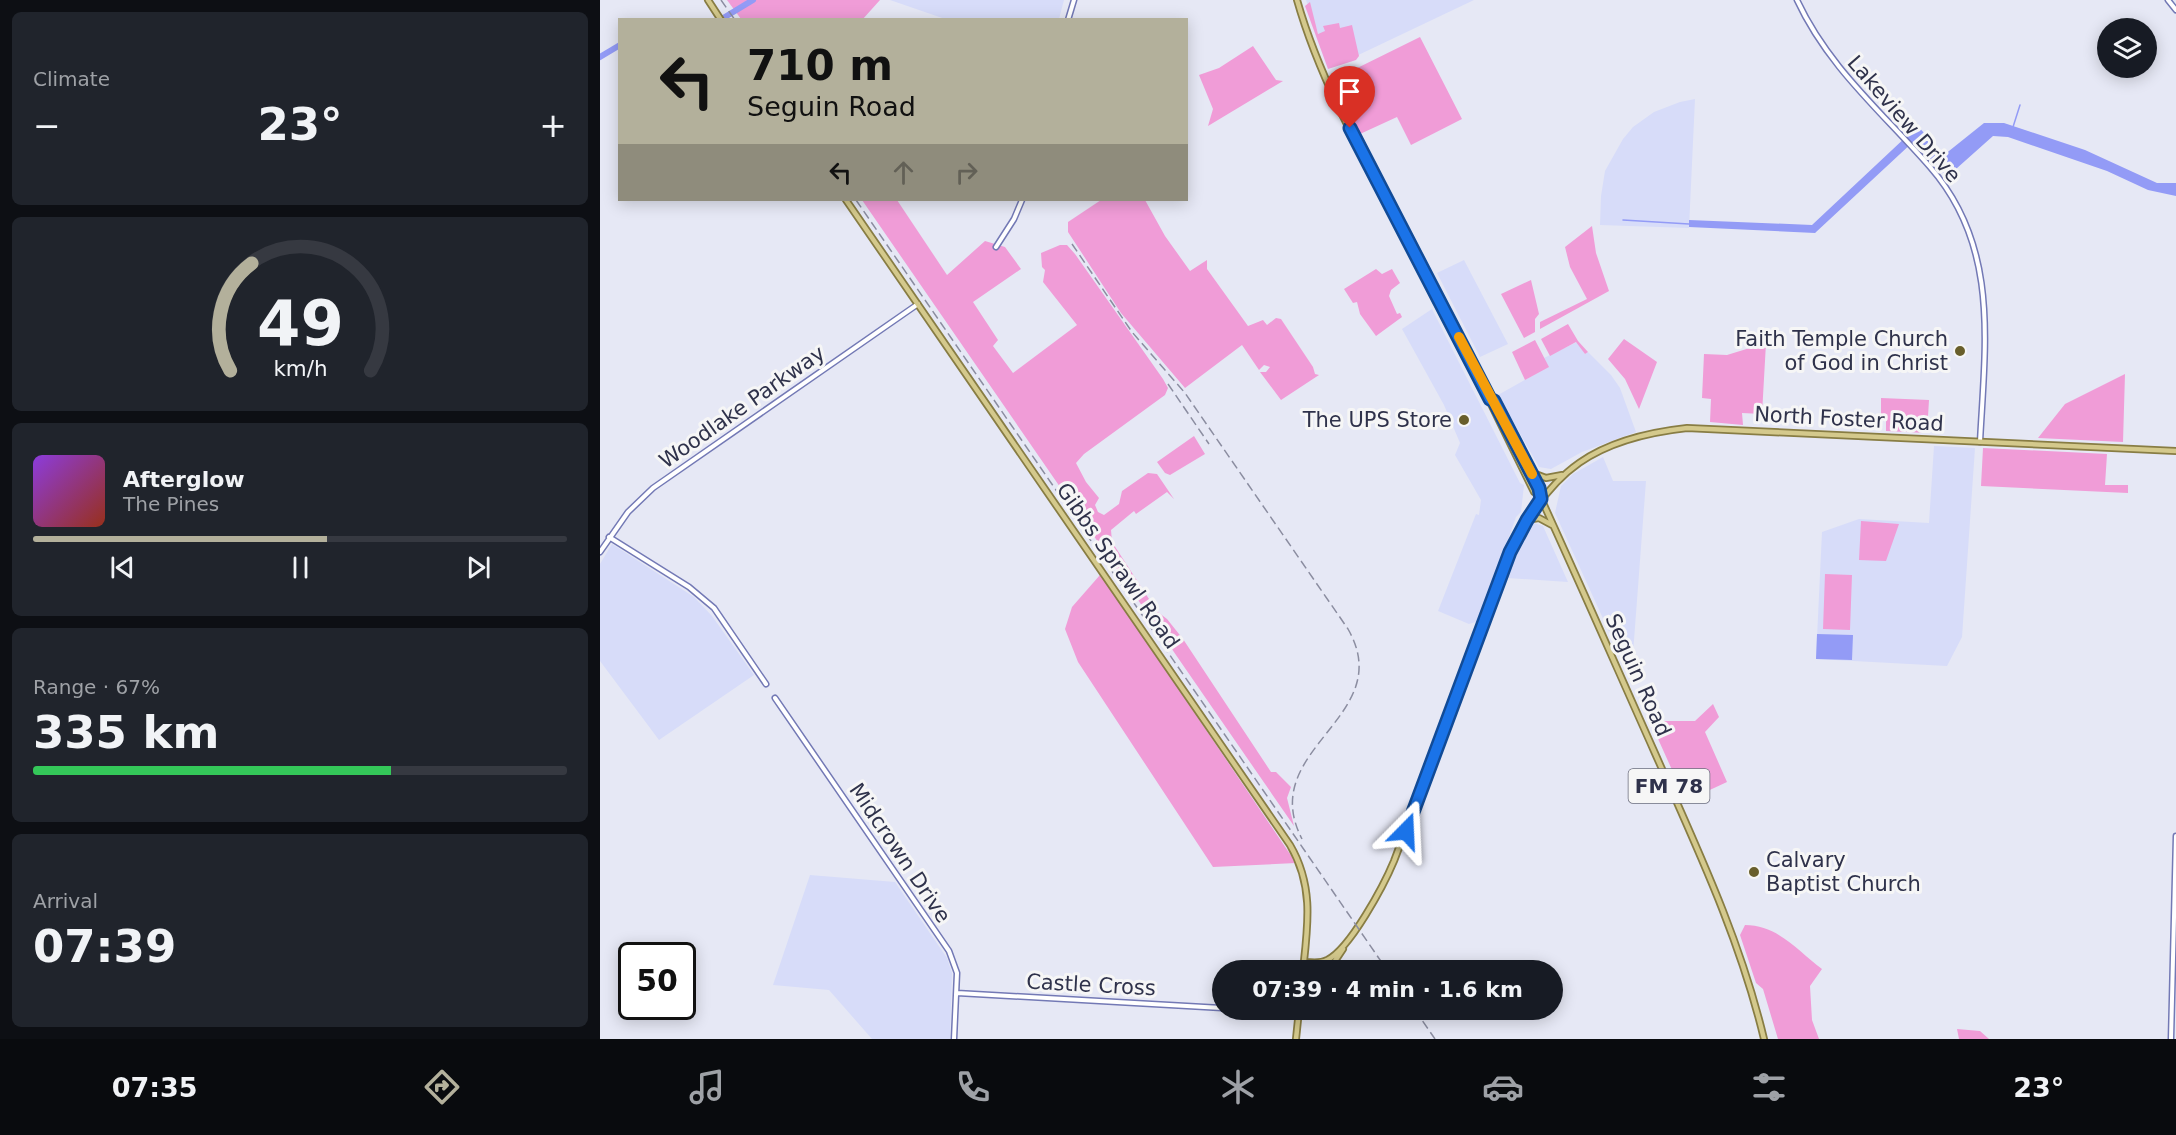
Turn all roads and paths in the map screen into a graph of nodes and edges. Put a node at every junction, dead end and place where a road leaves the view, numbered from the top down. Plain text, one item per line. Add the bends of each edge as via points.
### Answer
1 (708, 0) edge
2 (1074, 0) edge
3 (1297, 0) edge
4 (1797, 0) edge
5 (2168, 0) edge
6 (2176, 10) edge
7 (720, 18) edge
8 (1069, 18) edge
9 (847, 201) edge
10 (1022, 201) edge
11 (996, 247) dead end
12 (918, 304) junction
13 (1490, 399) junction
14 (1980, 442) junction
15 (2176, 452) edge
16 (1530, 471) junction
17 (1562, 475) junction
18 (1540, 497) junction
19 (1527, 520) junction
20 (1553, 525) junction
21 (609, 537) junction
22 (600, 552) edge
23 (766, 684) dead end
24 (775, 698) dead end
25 (2176, 836) edge
26 (1351, 933) junction
27 (1304, 960) edge
28 (1326, 960) edge
29 (1335, 960) edge
30 (957, 993) junction
31 (1212, 1007) edge
32 (1299, 1020) edge
33 (954, 1039) edge
34 (1296, 1039) edge
35 (1764, 1039) edge
36 (2171, 1039) edge

1 - 7 main road
2 - 8 street
3 - 13 main road, Seguin Road / FM 78 via 1337,102
4 - 14 street, Lakeview Drive via 1836,64 1952,197 1966,225 1978,261 1985,315
5 - 6 street
9 - 12 main road, Gibbs Sprawl Road
10 - 11 street
12 - 21 street, Woodlake Parkway via 671,474 639,500
12 - 27 main road, Gibbs Sprawl Road via 1297,856 1309,906
13 - 16 main road, Seguin Road / FM 78
13 - 18 main road, Seguin Road / FM 78 via 1534,492
14 - 15 main road, North Foster Road
14 - 17 main road, North Foster Road via 1687,428 1615,444 1581,460
16 - 17 main road via 1541,478
16 - 18 main road, Seguin Road / FM 78
17 - 18 main road, North Foster Road
18 - 19 main road, North Foster Road
18 - 20 main road, Seguin Road / FM 78
19 - 20 main road via 1541,519
19 - 26 main road, North Foster Road via 1510,552 1394,861 1380,891
20 - 35 main road, Seguin Road / FM 78 via 1722,904 1746,971
21 - 22 street, Woodlake Parkway
21 - 23 street via 689,587 712,608
24 - 30 street, Midcrown Drive via 949,951 956,968
25 - 36 street
26 - 28 main road
26 - 29 main road
30 - 31 street, Castle Cross
30 - 33 street, Midcrown Drive
32 - 34 main road

